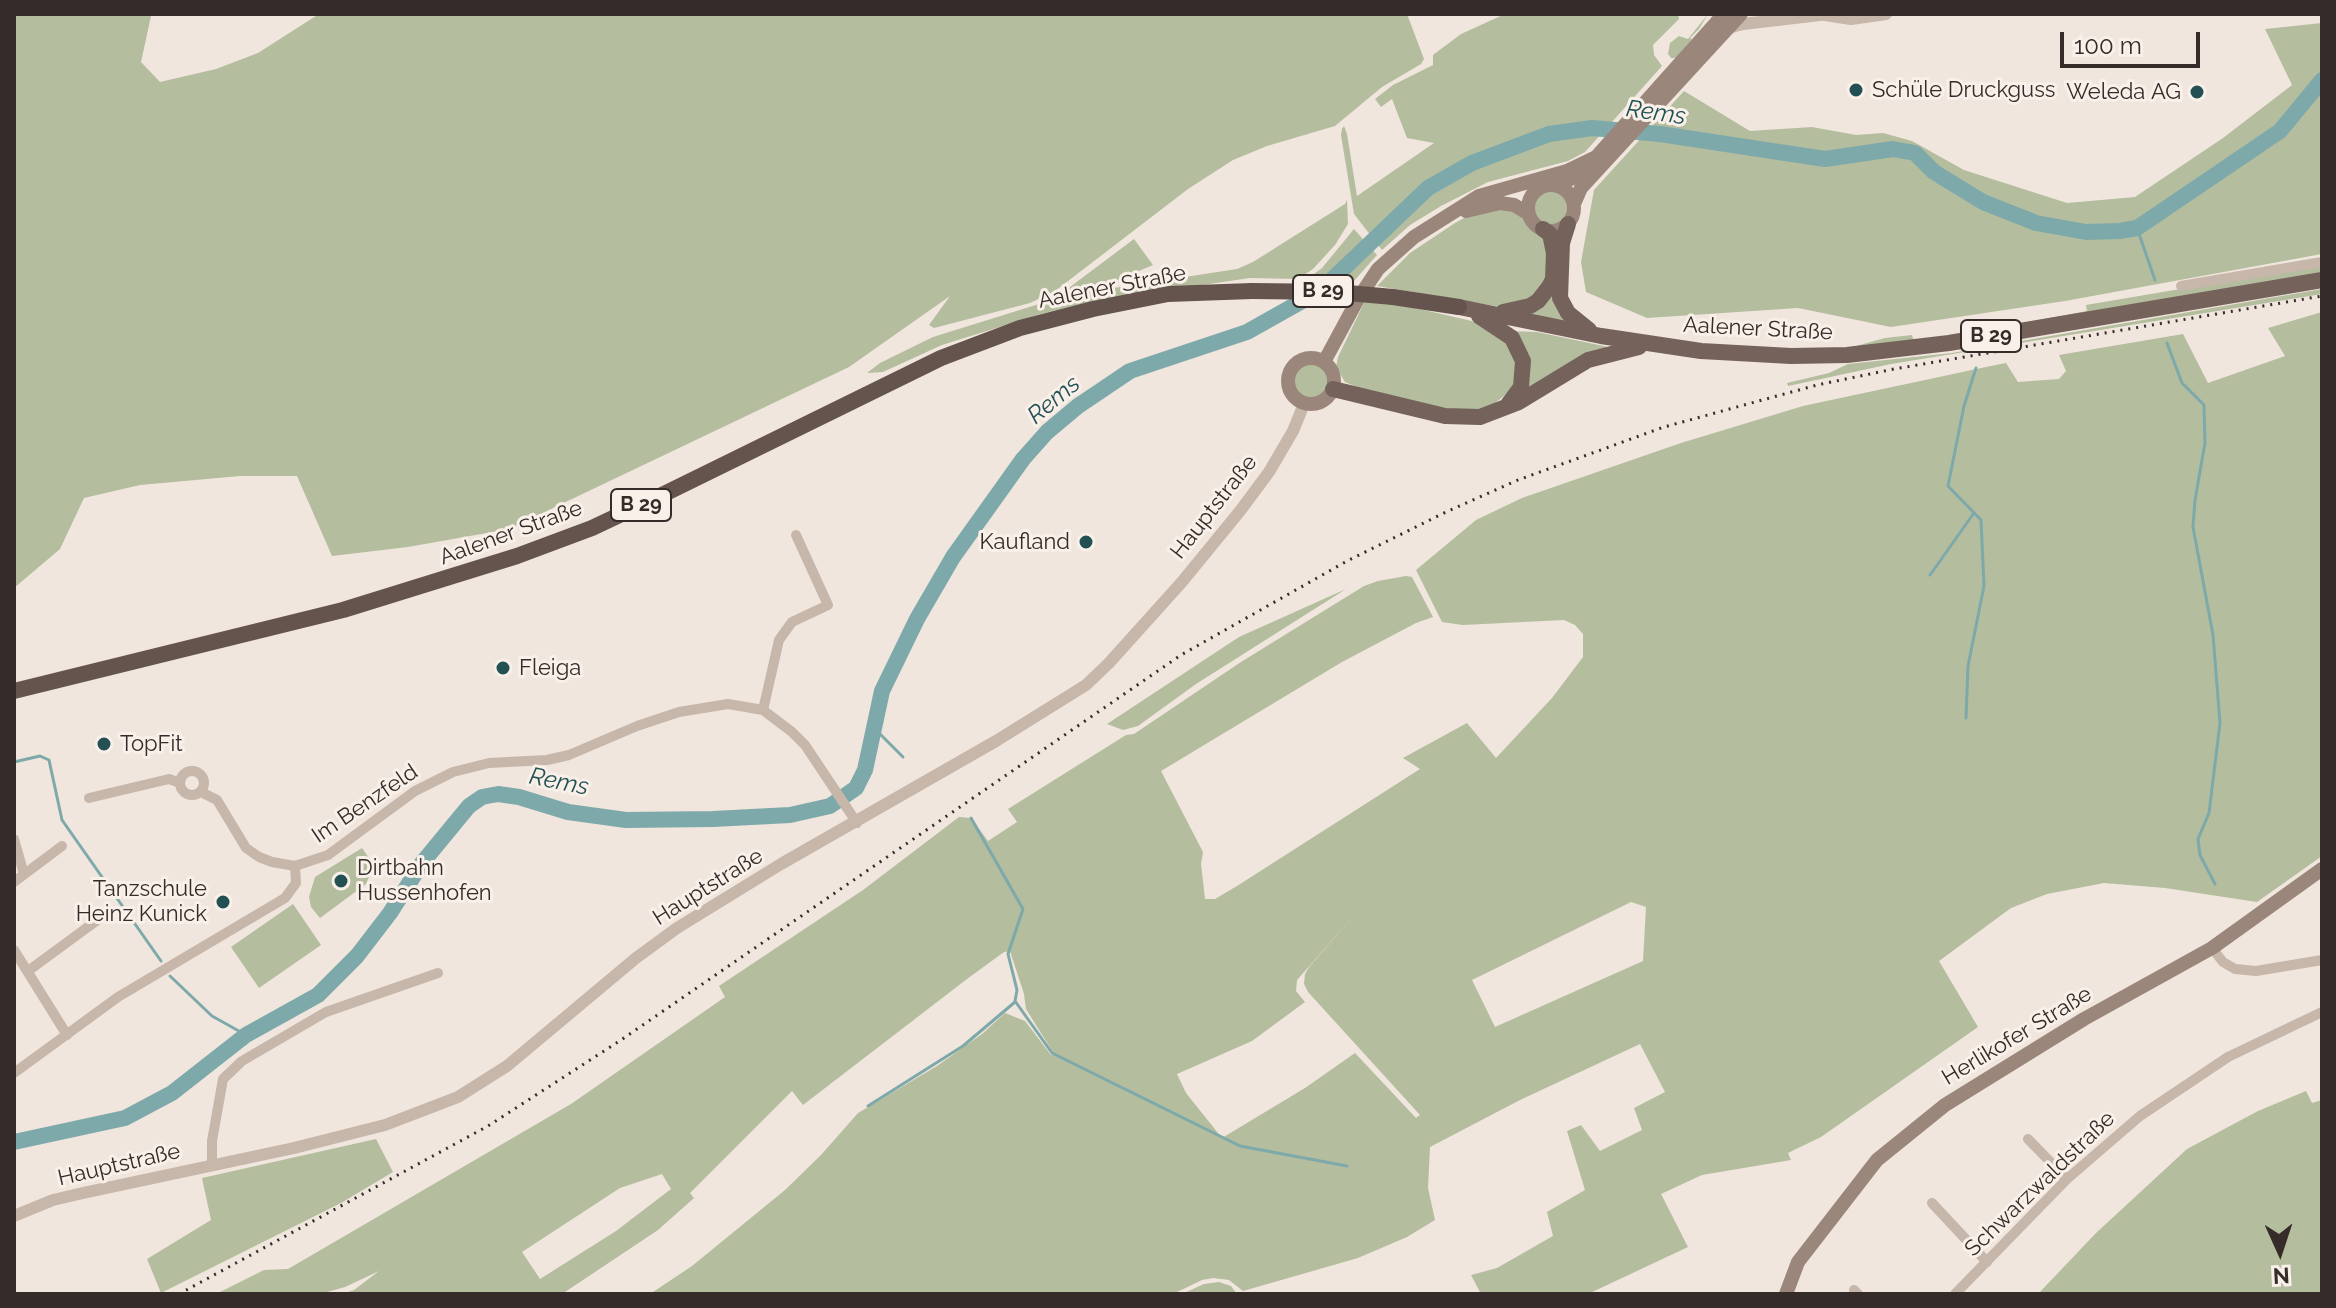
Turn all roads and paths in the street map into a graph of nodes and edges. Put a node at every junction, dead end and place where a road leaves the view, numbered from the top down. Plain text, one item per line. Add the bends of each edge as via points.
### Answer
1 (1741, 14) edge
2 (1819, 14) edge
3 (1886, 14) edge
4 (1721, 20) edge
5 (1605, 153) junction
6 (1557, 186) junction
7 (1537, 190) junction
8 (1469, 202) junction
9 (1574, 204) junction
10 (1529, 214) junction
11 (1568, 224) junction
12 (1543, 229) junction
13 (2322, 262) edge
14 (2322, 280) edge
15 (2181, 286) dead end
16 (1363, 291) junction
17 (1459, 307) junction
18 (1485, 312) junction
19 (1601, 336) junction
20 (1656, 345) junction
21 (1324, 362) junction
22 (1333, 389) junction
23 (1304, 404) junction
24 (1505, 408) junction
25 (796, 535) dead end
26 (14, 691) edge
27 (763, 710) junction
28 (180, 783) junction
29 (201, 792) junction
30 (89, 798) dead end
31 (857, 823) junction
32 (14, 839) edge
33 (62, 846) dead end
34 (295, 866) junction
35 (2322, 869) edge
36 (24, 874) junction
37 (14, 882) edge
38 (107, 913) dead end
39 (2212, 948) junction
40 (14, 950) edge
41 (2322, 960) edge
42 (28, 971) junction
43 (438, 973) dead end
44 (2322, 1012) edge
45 (67, 1035) junction
46 (14, 1073) edge
47 (2028, 1139) dead end
48 (212, 1165) junction
49 (2067, 1179) junction
50 (1932, 1203) dead end
51 (14, 1216) edge
52 (1987, 1262) junction
53 (1786, 1294) edge
54 (1955, 1294) edge

1 - 4 main road
2 - 3 street via 1851,19
2 - 4 street via 1743,24
4 - 5 main road
5 - 6 main road via 1573,180
5 - 8 main road via 1567,171
5 - 9 main road
6 - 7 main road
6 - 9 main road
7 - 8 main road
7 - 10 main road
8 - 16 main road via 1398,249
9 - 11 main road
10 - 12 main road
10 - 16 main road via 1500,203 1465,211
11 - 12 main road via 1555,231
11 - 19 main road via 1560,298 1572,317
12 - 18 main road via 1550,234 1554,253 1553,279 1545,294 1521,309
13 - 15 street
14 - 20 main road, Aalener Straße / B 29 via 1860,354 1735,354
16 - 21 main road
17 - 18 main road, Aalener Straße / B 29
17 - 24 main road via 1503,330 1520,349 1521,387
17 - 26 highway, Aalener Straße / B 29, bridge via 1323,291 1168,294 1020,328 941,358 592,528 517,556 343,610
18 - 19 main road, Aalener Straße / B 29
19 - 20 main road, Aalener Straße / B 29
20 - 24 main road via 1588,360
21 - 22 main road via 1333,374
21 - 23 main road via 1304,359 1289,373 1288,388
22 - 23 main road via 1319,404
22 - 24 main road via 1458,418
23 - 31 street, Hauptstraße via 1269,472 1240,511 1098,674
25 - 27 street via 828,605 792,622 779,640
27 - 31 street, Im Benzfeld via 805,745
27 - 34 street, Im Benzfeld via 709,705 637,726 569,755 453,772 415,791 328,855
28 - 29 street, Im Benzfeld via 190,795
28 - 29 street, Im Benzfeld via 186,772 198,772 204,781
28 - 30 street, Im Benzfeld via 169,779
29 - 34 street, Im Benzfeld via 217,800 246,848
31 - 48 street, Hauptstraße via 677,928 507,1066 458,1097 385,1125
32 - 36 street
33 - 36 street
34 - 45 street via 296,883 285,898 118,997
35 - 39 main road, Herlikofer Straße
36 - 37 street
38 - 42 street
39 - 41 street via 2235,969 2256,971
39 - 53 main road, Herlikofer Straße via 1945,1105 1877,1160 1798,1262
40 - 42 street
42 - 45 street
43 - 48 street via 326,1012 242,1061 223,1079
44 - 49 street, Schwarzwaldstraße via 2228,1057 2140,1116
45 - 46 street
47 - 49 street
48 - 51 street, Hauptstraße via 53,1200
49 - 52 street, Schwarzwaldstraße
50 - 52 street
52 - 54 street, Schwarzwaldstraße

